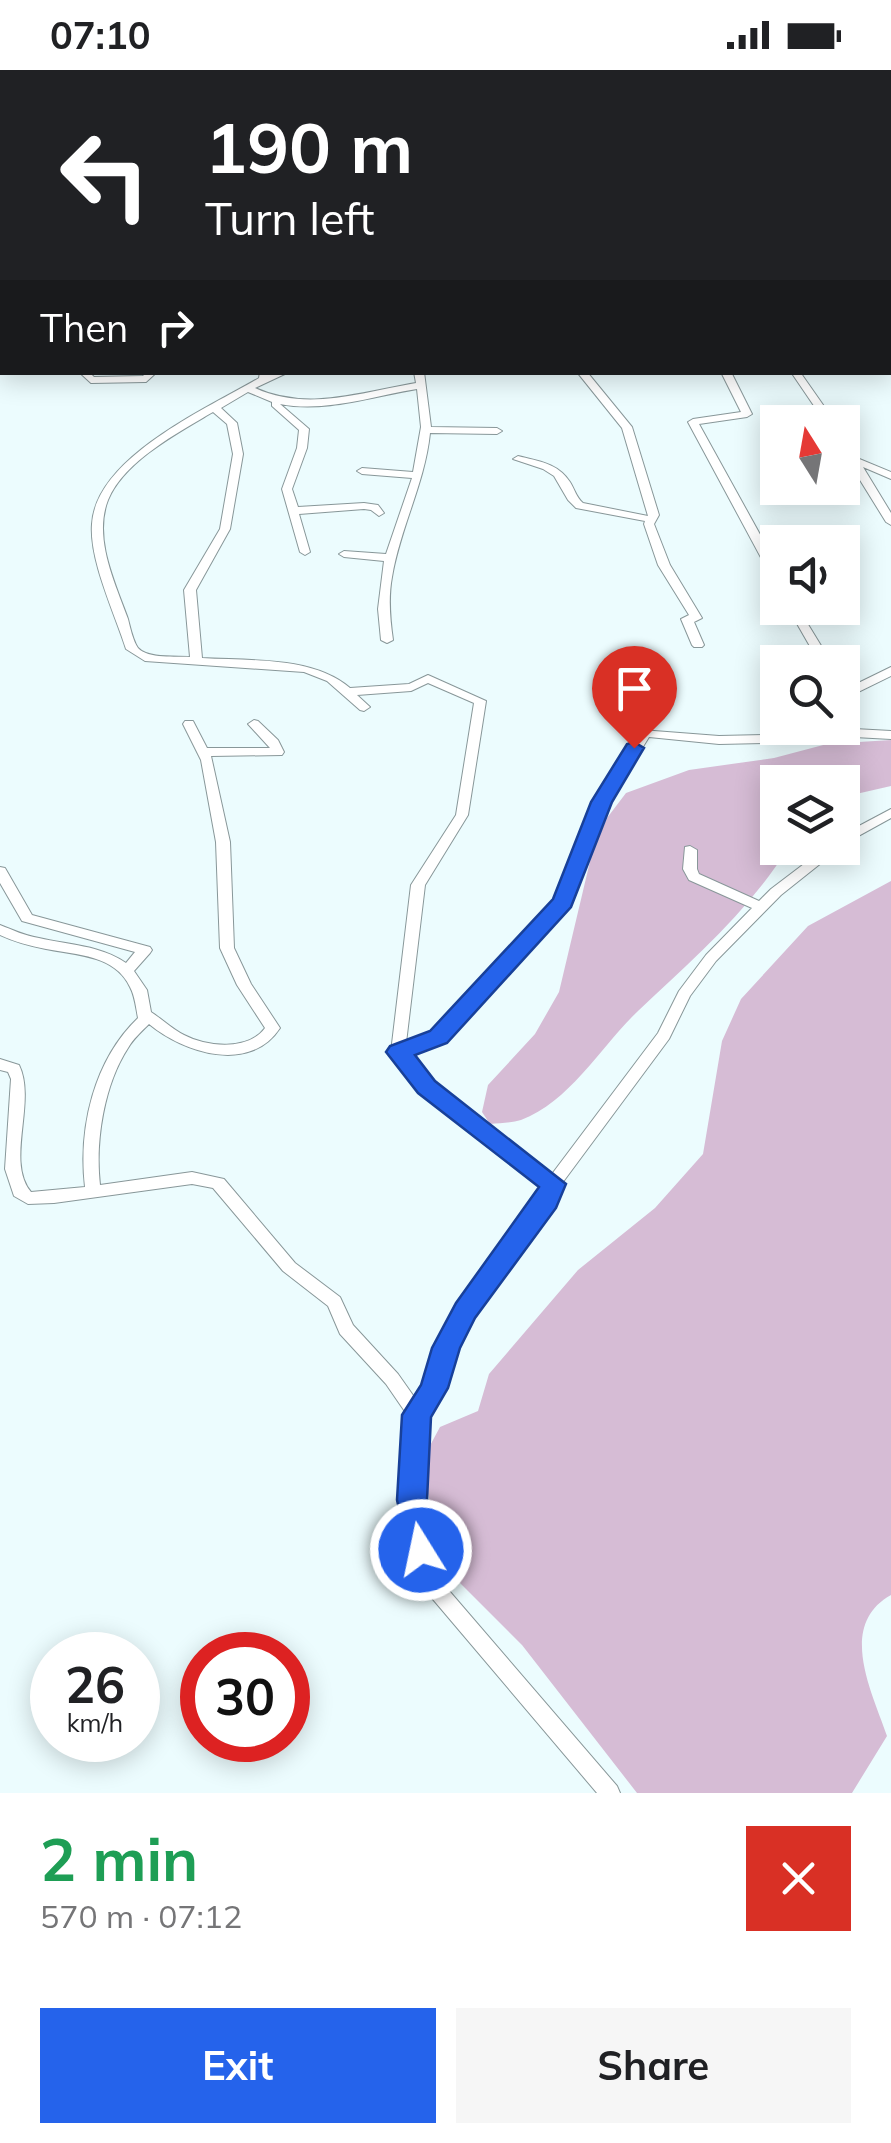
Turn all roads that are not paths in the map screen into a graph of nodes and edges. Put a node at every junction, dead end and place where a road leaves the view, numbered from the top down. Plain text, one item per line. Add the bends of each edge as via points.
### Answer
1 (86, 375) edge
2 (150, 375) edge
3 (584, 375) edge
4 (728, 375) edge
5 (797, 375) edge
6 (264, 376) edge
7 (420, 379) edge
8 (249, 389) junction
9 (274, 403) junction
10 (818, 405) edge
11 (216, 409) junction
12 (426, 430) junction
13 (496, 432) dead end
14 (518, 459) dead end
15 (860, 462) edge
16 (362, 471) dead end
17 (860, 471) edge
18 (416, 475) junction
19 (891, 476) edge
20 (293, 511) junction
21 (379, 513) dead end
22 (650, 519) junction
23 (891, 522) edge
24 (760, 545) edge
25 (305, 552) dead end
26 (344, 554) dead end
27 (390, 558) junction
28 (388, 640) dead end
29 (698, 645) dead end
30 (196, 658) junction
31 (891, 670) edge
32 (860, 685) edge
33 (349, 692) junction
34 (364, 707) dead end
35 (189, 724) dead end
36 (254, 724) dead end
37 (860, 732) edge
38 (891, 735) edge
39 (760, 739) edge
40 (204, 752) junction
41 (891, 814) edge
42 (860, 830) edge
43 (690, 850) dead end
44 (812, 865) edge
45 (0, 871) edge
46 (761, 907) junction
47 (0, 930) edge
48 (127, 970) junction
49 (145, 1015) junction
50 (398, 1052) junction
51 (0, 1064) edge
52 (7, 1163) edge
53 (555, 1179) junction
54 (93, 1190) junction
55 (417, 1415) junction
56 (610, 1793) edge

1 - 2 street
3 - 22 street via 627,427
4 - 24 street via 747,414 693,422
5 - 10 street
6 - 8 street
7 - 9 street via 352,398
7 - 12 street
8 - 9 street
8 - 11 street
9 - 20 street via 304,429 287,489
11 - 30 street via 232,423 238,454 224,529 190,590
11 - 30 street via 156,442 113,482 97,519 132,649 145,657
12 - 13 street
12 - 18 street
14 - 22 street via 552,468 580,506
15 - 19 street
16 - 18 street
17 - 23 street
18 - 27 street
20 - 21 street via 364,506
20 - 25 street
22 - 29 street via 664,565 696,618 687,619
26 - 27 street
27 - 28 street via 382,588
30 - 33 street via 306,669
31 - 32 street
33 - 34 street
33 - 50 street via 428,679 480,702 462,814 418,884
35 - 40 street
36 - 40 street via 278,752
37 - 38 street
39 - 50 street via 645,733 602,802 563,902 439,1037
40 - 49 street via 225,860 228,948 273,1028 261,1042 218,1049 176,1038
41 - 42 street
43 - 46 street via 694,877
44 - 46 street
45 - 48 street via 27,918 146,950
46 - 53 street via 711,958 664,1035
47 - 48 street via 103,955
48 - 49 street
49 - 54 street via 127,1037 93,1120
50 - 53 street via 427,1087
51 - 52 street via 14,1069 18,1079
52 - 54 street via 28,1198
53 - 55 street via 547,1201 466,1310
54 - 55 street via 192,1178 218,1183 288,1267 334,1302 346,1329
55 - 56 street via 412,1500 421,1550 438,1591

